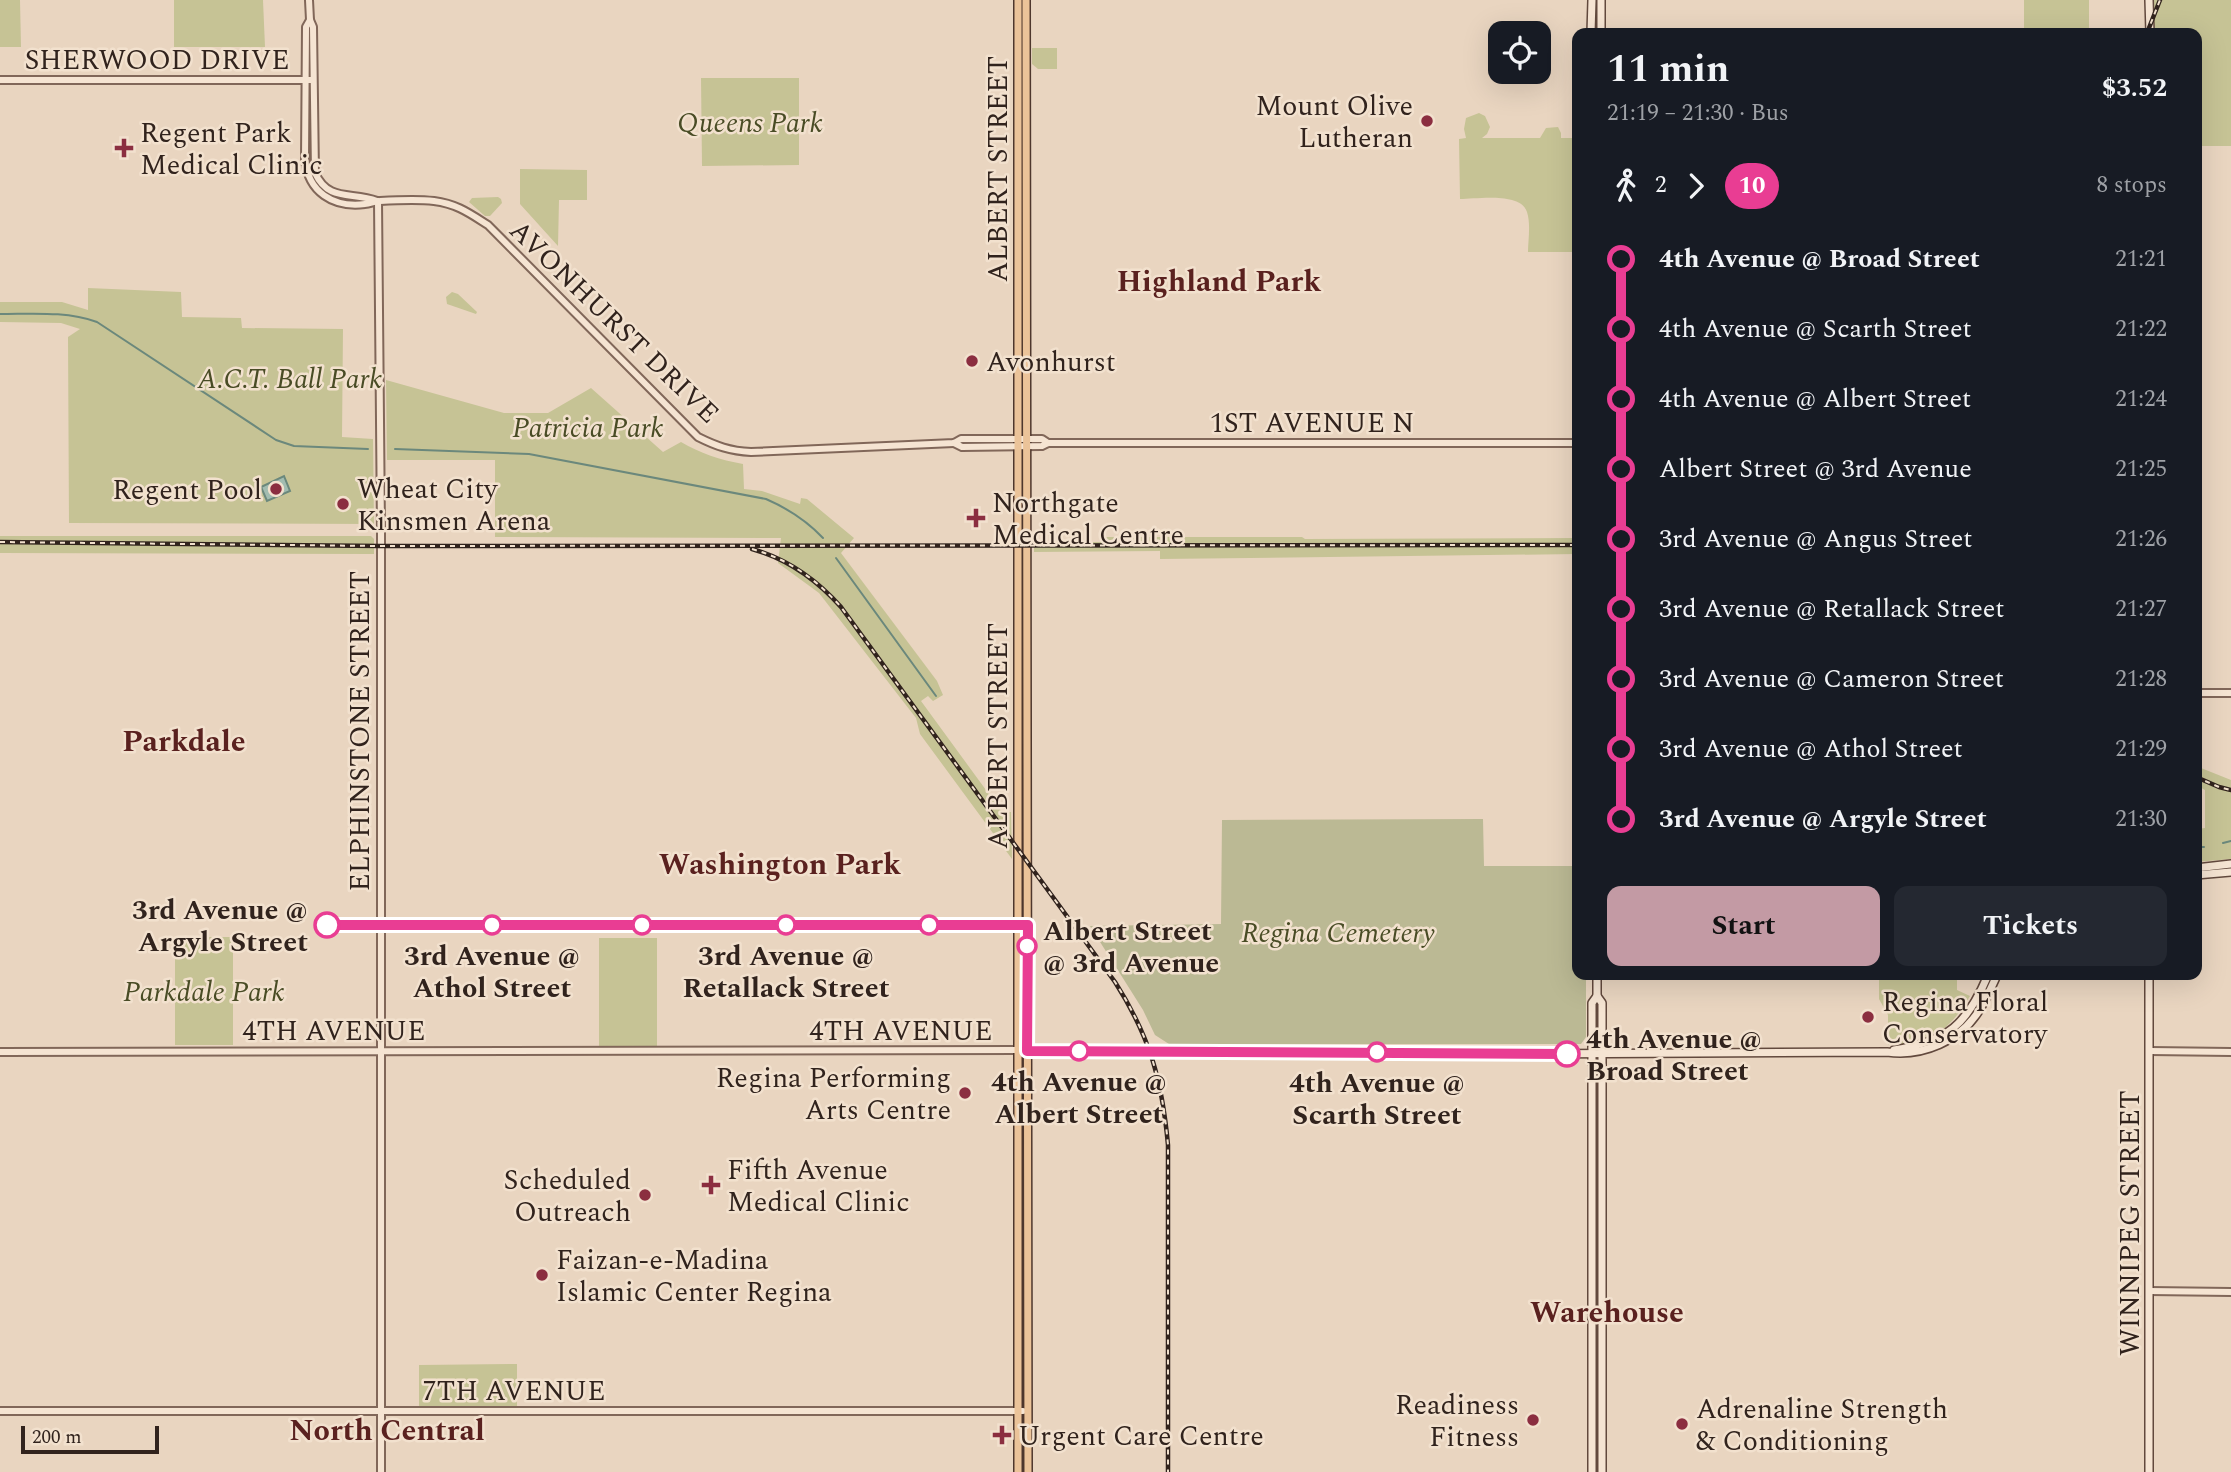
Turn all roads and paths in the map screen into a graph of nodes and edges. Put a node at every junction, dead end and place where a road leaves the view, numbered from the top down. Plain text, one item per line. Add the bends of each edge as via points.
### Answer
1 (309, 0) edge
2 (1018, 0) edge
3 (1026, 0) edge
4 (1592, 0) edge
5 (1601, 0) edge
6 (2149, 0) edge
7 (1591, 28) edge
8 (1601, 28) edge
9 (2150, 28) edge
10 (0, 80) edge
11 (309, 80) junction
12 (378, 201) junction
13 (1023, 443) junction
14 (1572, 443) edge
15 (2231, 693) edge
16 (2202, 694) edge
17 (2231, 864) edge
18 (2202, 866) edge
19 (2231, 872) edge
20 (2202, 874) edge
21 (1597, 980) edge
22 (1986, 980) edge
23 (1995, 980) edge
24 (2149, 980) edge
25 (1597, 996) junction
26 (1023, 1050) junction
27 (380, 1051) junction
28 (2150, 1051) junction
29 (0, 1052) edge
30 (1887, 1052) junction
31 (2231, 1052) edge
32 (1592, 1054) junction
33 (1602, 1054) junction
34 (2150, 1292) junction
35 (2231, 1292) edge
36 (0, 1411) edge
37 (380, 1411) junction
38 (1024, 1411) junction
39 (381, 1472) edge
40 (1018, 1472) edge
41 (1028, 1472) edge
42 (1592, 1472) edge
43 (1602, 1472) edge
44 (2149, 1472) edge

1 - 11 street via 313,27
2 - 13 main road, ALBERT STREET
3 - 13 main road, ALBERT STREET
4 - 7 main road
5 - 8 main road
6 - 9 main road
10 - 11 street, SHERWOOD DRIVE
11 - 12 street, AVONHURST DRIVE via 318,179 337,194
11 - 12 street, AVONHURST DRIVE via 306,170 314,187 338,203
12 - 13 street, AVONHURST DRIVE via 433,201 460,207 488,225 682,422 715,446 751,452 954,443 961,439
12 - 27 street, ELPHINSTONE STREET
13 - 14 street, 1ST AVENUE N
13 - 26 main road, ALBERT STREET
15 - 16 street
17 - 18 main road
19 - 20 main road
21 - 25 main road
22 - 30 main road via 1972,1010 1953,1029 1921,1045
23 - 30 main road via 1980,1010 1955,1036 1916,1053
24 - 28 main road, WINNIPEG STREET
25 - 32 main road via 1592,1003
25 - 33 main road via 1602,1003
26 - 27 street, 4TH AVENUE
26 - 32 main road, 4TH AVENUE
26 - 38 main road, ALBERT STREET
27 - 29 street, 4TH AVENUE
27 - 37 street, ELPHINSTONE STREET
28 - 31 street
28 - 34 main road, WINNIPEG STREET
30 - 33 main road, 4TH AVENUE
32 - 33 main road, 4TH AVENUE
32 - 42 main road
33 - 43 main road
34 - 35 street
34 - 44 main road, WINNIPEG STREET
36 - 37 street, 7TH AVENUE
37 - 38 street, 7TH AVENUE
37 - 39 street, ELPHINSTONE STREET
38 - 40 main road, ALBERT STREET
38 - 41 main road, ALBERT STREET

